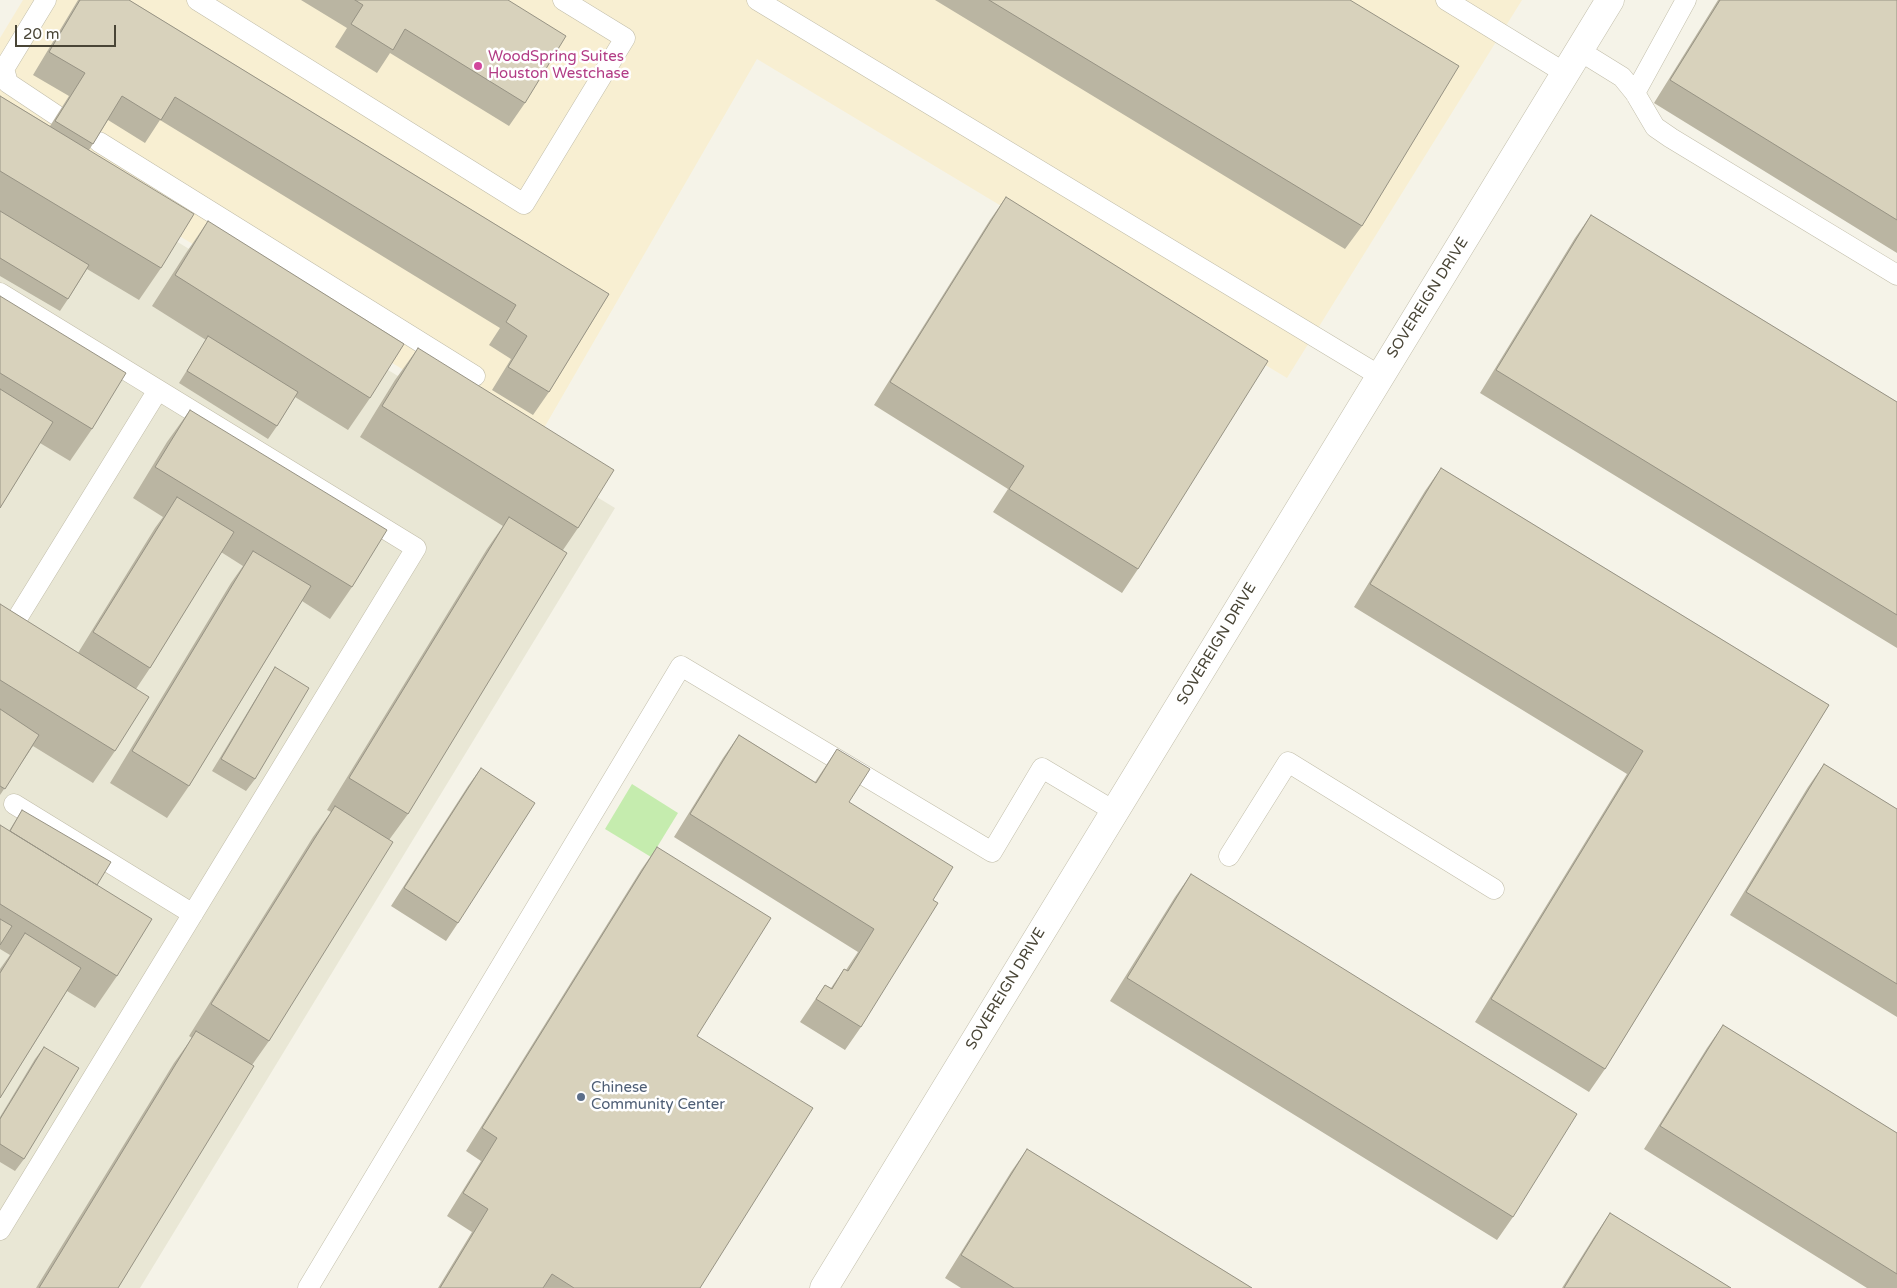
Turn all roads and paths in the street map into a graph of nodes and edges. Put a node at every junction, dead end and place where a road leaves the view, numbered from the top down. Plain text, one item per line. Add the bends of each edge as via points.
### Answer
1 (46, 0) edge
2 (197, 0) edge
3 (562, 0) edge
4 (757, 0) edge
5 (1446, 0) edge
6 (1610, 0) edge
7 (1686, 0) edge
8 (1572, 62) junction
9 (1635, 93) junction
10 (56, 116) edge
11 (99, 142) edge
12 (1897, 275) edge
13 (0, 293) edge
14 (475, 376) dead end
15 (1380, 376) junction
16 (158, 390) junction
17 (10, 630) edge
18 (14, 804) edge
19 (1114, 811) junction
20 (1229, 856) dead end
21 (1494, 889) dead end
22 (193, 914) junction
23 (0, 1230) edge
24 (308, 1288) edge
25 (824, 1288) edge

1 - 10 lane via 4,69 8,83
2 - 3 lane via 524,204 625,38
4 - 15 lane
5 - 8 lane
6 - 8 street, SOVEREIGN DRIVE
7 - 9 lane
8 - 9 lane via 1622,77
8 - 15 street, SOVEREIGN DRIVE
9 - 12 lane via 1655,126 1671,138
11 - 14 lane
13 - 16 lane
15 - 19 street, SOVEREIGN DRIVE
16 - 17 lane
16 - 22 lane via 416,548
18 - 22 lane
19 - 24 lane via 1042,768 992,852 681,666
19 - 25 street, SOVEREIGN DRIVE
20 - 21 lane via 1288,762
22 - 23 lane

